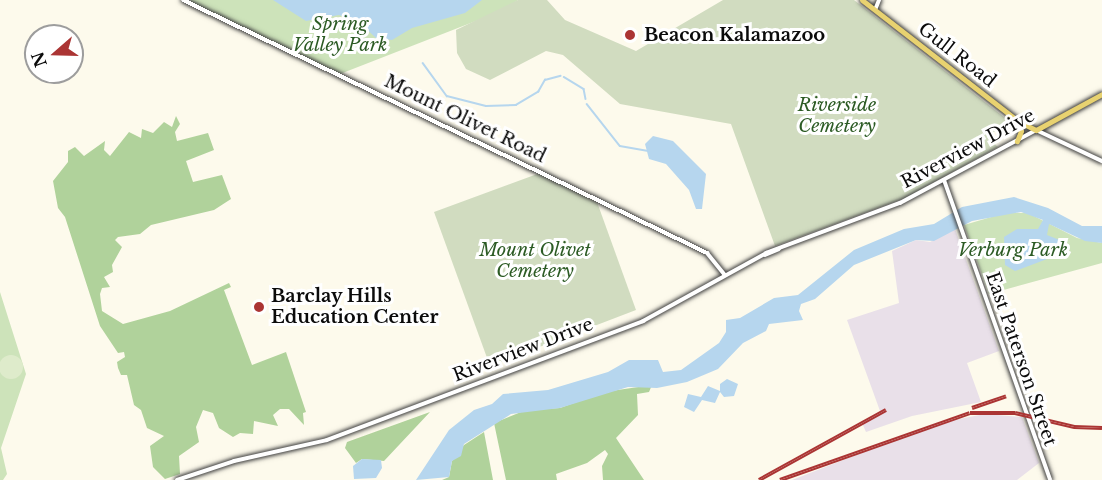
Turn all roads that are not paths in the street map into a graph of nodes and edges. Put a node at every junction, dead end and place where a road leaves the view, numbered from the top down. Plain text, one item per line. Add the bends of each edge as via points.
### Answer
1 (183, 0) edge
2 (862, 0) edge
3 (879, 0) edge
4 (875, 10) junction
5 (1102, 94) edge
6 (1011, 116) junction
7 (1036, 130) junction
8 (1017, 141) junction
9 (1102, 161) edge
10 (944, 180) junction
11 (725, 276) junction
12 (177, 480) edge
13 (1050, 480) edge

1 - 11 street, Mount Olivet Road via 707,253
2 - 4 main road, Gull Road
3 - 4 street
4 - 6 main road, Gull Road
5 - 7 main road, Riverview Drive
6 - 7 main road, Gull Road
6 - 8 main road via 1021,129
7 - 8 street, Riverview Drive
7 - 9 street
8 - 10 street, Riverview Drive
10 - 11 street, Riverview Drive via 891,207 778,249
10 - 13 street, East Paterson Street
11 - 12 street, Riverview Drive via 643,321 331,438

